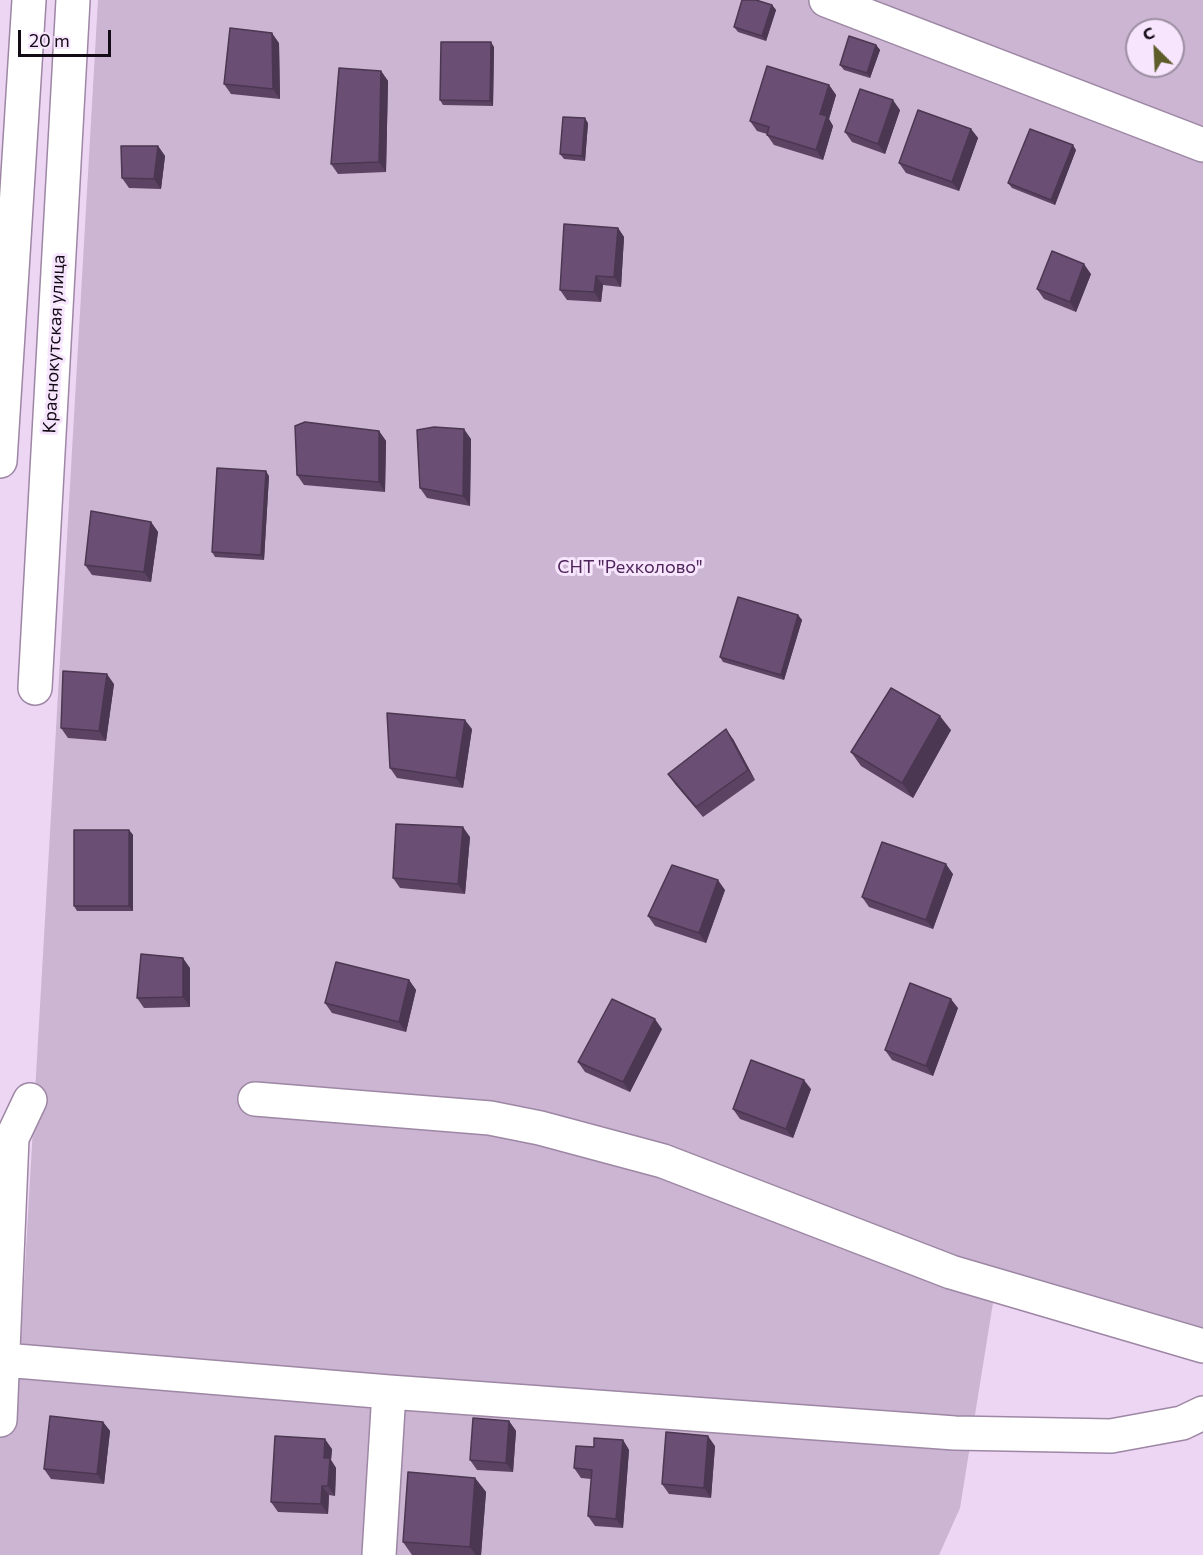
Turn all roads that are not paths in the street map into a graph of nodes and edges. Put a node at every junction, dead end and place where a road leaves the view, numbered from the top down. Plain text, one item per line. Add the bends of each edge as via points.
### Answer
1 (27, 0) edge
2 (73, 0) edge
3 (826, 0) edge
4 (1203, 145) edge
5 (0, 461) edge
6 (35, 688) dead end
7 (255, 1099) dead end
8 (30, 1100) dead end
9 (1203, 1346) edge
10 (4, 1360) junction
11 (389, 1392) junction
12 (1203, 1413) edge
13 (0, 1420) edge
14 (379, 1555) edge

1 - 5 street
2 - 6 street, Краснокутская улица
3 - 4 street
7 - 9 street via 490,1118 540,1128 663,1161 951,1272
8 - 10 street via 12,1138
10 - 11 street
10 - 13 street
11 - 12 street via 966,1433 1111,1436 1182,1423
11 - 14 street

